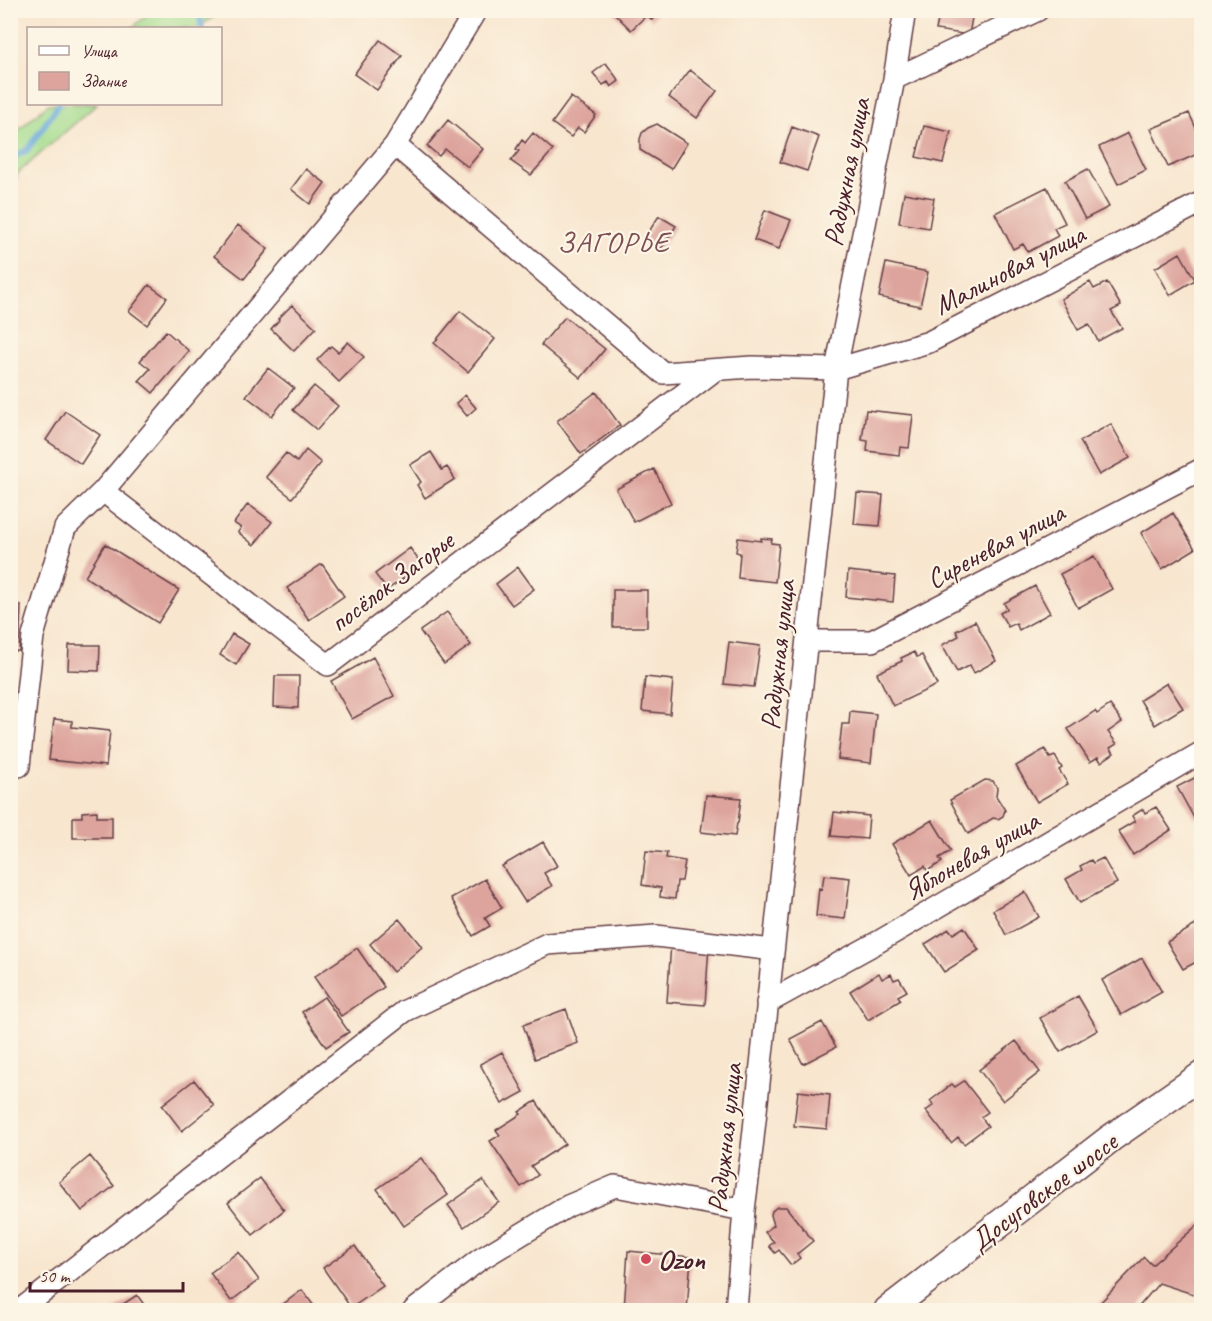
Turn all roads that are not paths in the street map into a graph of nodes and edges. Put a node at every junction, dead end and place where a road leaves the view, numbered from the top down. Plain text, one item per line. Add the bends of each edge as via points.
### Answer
1 (476, 10) edge
2 (905, 10) edge
3 (1038, 10) edge
4 (894, 79) junction
5 (395, 145) junction
6 (1202, 202) edge
7 (836, 369) junction
8 (715, 370) junction
9 (1202, 469) edge
10 (103, 491) junction
11 (807, 641) junction
12 (1202, 752) edge
13 (20, 766) dead end
14 (773, 950) junction
15 (767, 1003) junction
16 (1202, 1075) edge
17 (744, 1210) junction
18 (20, 1311) edge
19 (414, 1311) edge
20 (736, 1311) edge
21 (888, 1311) edge

1 - 5 street
2 - 4 street, Радужная улица
3 - 4 street
4 - 7 street, Радужная улица
5 - 8 street via 663,373
5 - 10 street
6 - 7 street, Малиновая улица via 929,342
7 - 8 street
7 - 11 street, Радужная улица
8 - 10 street, посёлок Загорье via 328,665
9 - 11 street, Сиреневая улица via 872,641
10 - 13 street via 64,528 33,636
11 - 14 street, Радужная улица
12 - 15 street, Яблоневая улица
14 - 15 street, Радужная улица
14 - 18 street via 656,936 547,944 405,1011
15 - 17 street, Радужная улица
16 - 21 main road, Досуговское шоссе via 1111,1138
17 - 19 street via 615,1186 568,1206 479,1260
17 - 20 street, Радужная улица

